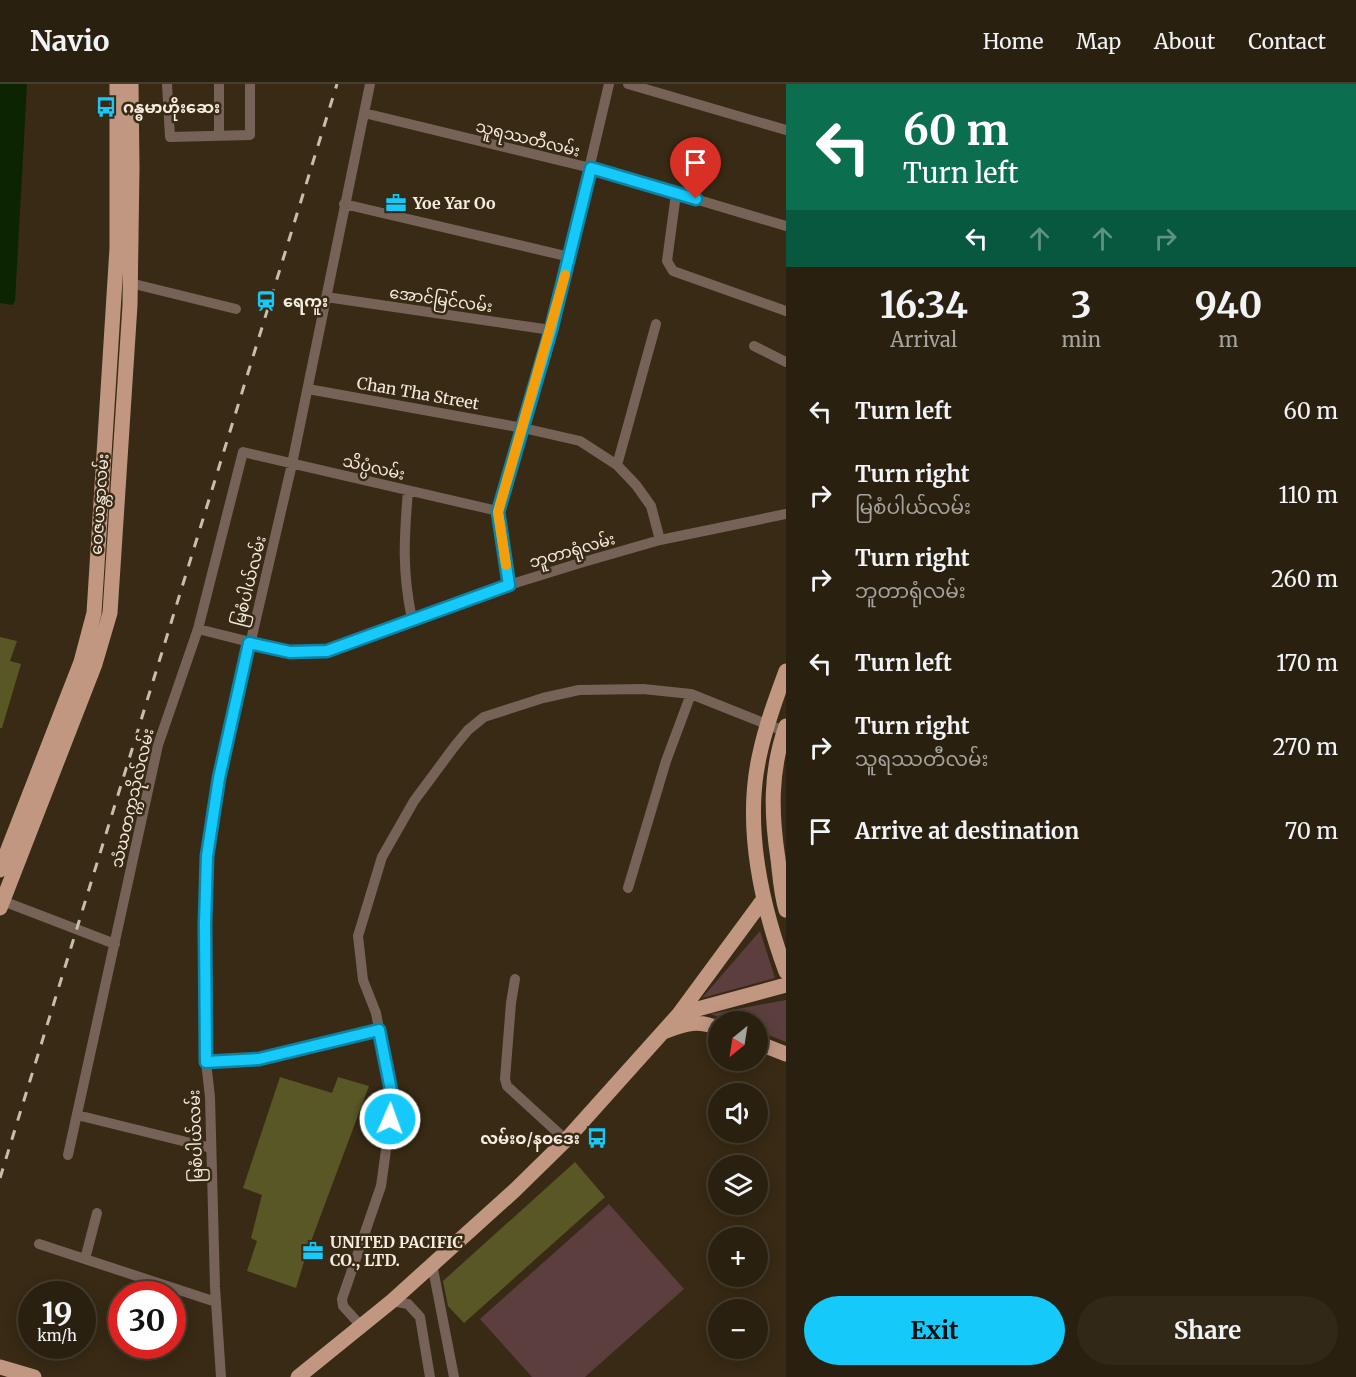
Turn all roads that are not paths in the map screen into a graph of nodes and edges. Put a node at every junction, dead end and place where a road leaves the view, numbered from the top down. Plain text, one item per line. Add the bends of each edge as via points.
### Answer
1 (117, 84) edge
2 (131, 84) edge
3 (167, 84) edge
4 (219, 84) edge
5 (250, 84) edge
6 (370, 84) edge
7 (609, 84) edge
8 (628, 84) edge
9 (364, 114) junction
10 (786, 130) edge
11 (219, 135) junction
12 (591, 168) junction
13 (676, 194) junction
14 (344, 204) junction
15 (786, 226) edge
16 (570, 257) junction
17 (130, 283) junction
18 (326, 297) junction
19 (236, 309) dead end
20 (786, 310) edge
21 (656, 324) dead end
22 (551, 330) junction
23 (754, 346) dead end
24 (786, 362) edge
25 (308, 389) junction
26 (523, 428) junction
27 (243, 452) joint
28 (292, 464) junction
29 (617, 465) junction
30 (408, 491) junction
31 (498, 512) junction
32 (786, 514) edge
33 (660, 540) junction
34 (509, 585) junction
35 (412, 619) junction
36 (198, 629) junction
37 (249, 643) junction
38 (786, 670) edge
39 (691, 694) junction
40 (768, 724) junction
41 (785, 728) edge
42 (0, 870) edge
43 (628, 888) dead end
44 (763, 900) junction
45 (1, 903) edge
46 (786, 910) edge
47 (115, 944) junction
48 (786, 972) edge
49 (515, 979) dead end
50 (786, 985) edge
51 (678, 1014) junction
52 (708, 1024) edge
53 (379, 1030) junction
54 (663, 1032) junction
55 (768, 1047) edge
56 (786, 1054) edge
57 (206, 1062) junction
58 (77, 1115) junction
59 (566, 1140) junction
60 (211, 1148) junction
61 (68, 1155) dead end
62 (97, 1213) dead end
63 (39, 1244) dead end
64 (85, 1259) junction
65 (432, 1264) junction
66 (392, 1301) junction
67 (216, 1302) junction
68 (361, 1326) junction
69 (0, 1367) edge
70 (34, 1377) edge
71 (221, 1377) edge
72 (298, 1377) edge
73 (430, 1377) edge
74 (454, 1377) edge

1 - 42 main road, ဝေဇယန္တာလမ်း via 117,248 94,613 81,662
2 - 17 main road, ဝေဇယန္တာလမ်း
3 - 11 street via 170,136
4 - 11 street
5 - 11 street via 250,135
6 - 9 street, မြစံပါယ်လမ်း
7 - 12 street
8 - 10 street
9 - 12 street, သူရဿတီလမ်း
9 - 14 street, မြစံပါယ်လမ်း
12 - 13 street, သူရဿတီလမ်း
12 - 16 street
13 - 15 street, သူရဿတီလမ်း
13 - 20 street via 669,267
14 - 16 street
14 - 18 street, မြစံပါယ်လမ်း
16 - 22 street
17 - 19 street
17 - 45 main road, ဝေဇယန္တာလမ်း via 110,613 95,663
18 - 22 street, အောင်မြင်လမ်း
18 - 25 street, မြစံပါယ်လမ်း
21 - 29 street
22 - 26 street
23 - 24 street
25 - 26 street, Chan Tha Street
25 - 28 street, မြစံပါယ်လမ်း
26 - 29 street, Chan Tha Street via 580,441
26 - 31 street
27 - 28 street, သိပ္ပံလမ်း
27 - 36 street, သံဃတက္ကသိုလ်လမ်း
28 - 30 street, သိပ္ပံလမ်း
28 - 37 street, မြစံပါယ်လမ်း
29 - 33 street, Chan Tha Street via 651,506
30 - 31 street, သိပ္ပံလမ်း
30 - 35 street via 403,547
31 - 34 street
32 - 33 street, ဘူတာရုံလမ်း
33 - 34 street, ဘူတာရုံလမ်း
34 - 35 street, ဘူတာရုံလမ်း
35 - 37 street, ဘူတာရုံလမ်း via 327,651 290,652
36 - 37 street, ဘူတာရုံလမ်း
36 - 47 street, သံဃတက္ကသိုလ်လမ်း via 158,745
37 - 57 street, မြစံပါယ်လမ်း via 219,778 207,856
38 - 40 main road
39 - 40 street
39 - 43 street via 666,761
39 - 53 street via 643,688 579,690 484,717 468,730 414,801 382,857 358,936 363,980
40 - 41 street
40 - 44 main road via 759,754 754,798
41 - 46 main road via 772,787 772,818
44 - 48 main road
44 - 51 main road
45 - 47 street
47 - 58 street, သံဃတက္ကသိုလ်လမ်း
49 - 59 street via 507,1086
50 - 51 main road
51 - 54 main road
52 - 54 main road via 685,1023
53 - 57 street via 259,1059
53 - 68 street via 393,1100 381,1186 342,1299 343,1306
54 - 59 main road
55 - 56 main road
57 - 60 street, မြစံပါယ်လမ်း
58 - 60 street
58 - 61 street, သံဃတက္ကသိုလ်လမ်း
59 - 65 main road
60 - 67 street, မြစံပါယ်လမ်း
62 - 64 street
63 - 64 street
64 - 67 street
65 - 66 main road
65 - 74 street
66 - 68 main road
66 - 73 street via 408,1304 420,1317
67 - 71 street, မြစံပါယ်လမ်း
68 - 72 main road
69 - 70 main road

